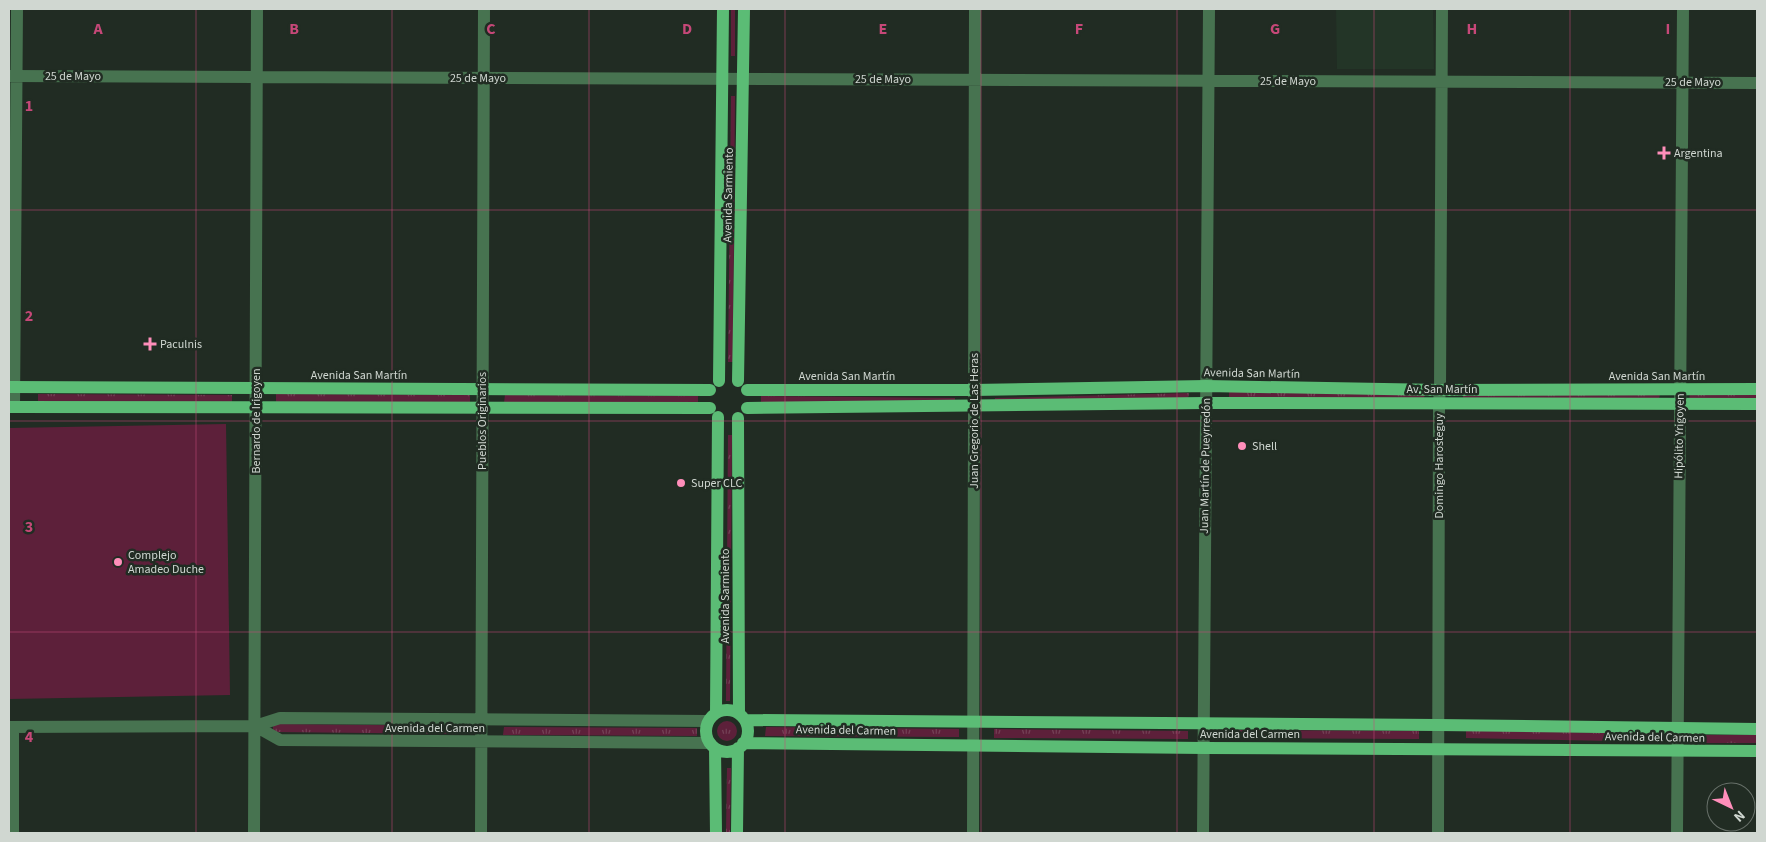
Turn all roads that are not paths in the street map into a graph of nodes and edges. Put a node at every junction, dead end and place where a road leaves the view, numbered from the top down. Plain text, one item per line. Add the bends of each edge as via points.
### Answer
1 (16, 9) edge
2 (257, 9) edge
3 (484, 9) edge
4 (723, 9) edge
5 (744, 9) edge
6 (974, 9) edge
7 (1209, 9) edge
8 (1442, 9) edge
9 (1683, 9) edge
10 (13, 76) edge
11 (257, 77) junction
12 (484, 78) junction
13 (723, 79) junction
14 (744, 79) junction
15 (974, 79) junction
16 (1207, 80) junction
17 (1442, 81) junction
18 (1682, 82) junction
19 (1757, 82) edge
20 (714, 386) junction
21 (743, 386) junction
22 (1206, 386) junction
23 (12, 387) edge
24 (256, 389) junction
25 (1757, 389) edge
26 (482, 390) junction
27 (973, 390) junction
28 (1680, 390) junction
29 (1439, 396) junction
30 (1205, 403) junction
31 (1679, 404) junction
32 (1757, 404) edge
33 (11, 407) edge
34 (974, 407) junction
35 (256, 408) junction
36 (482, 408) junction
37 (714, 413) junction
38 (742, 413) junction
39 (712, 717) junction
40 (742, 717) junction
41 (481, 719) junction
42 (974, 722) junction
43 (1204, 724) junction
44 (1438, 724) junction
45 (255, 726) junction
46 (11, 727) edge
47 (1677, 728) junction
48 (1757, 729) edge
49 (481, 742) junction
50 (713, 745) junction
51 (741, 746) junction
52 (974, 746) junction
53 (1204, 748) junction
54 (1438, 748) junction
55 (1677, 750) junction
56 (1757, 751) edge
57 (13, 833) edge
58 (254, 833) edge
59 (481, 833) edge
60 (716, 833) edge
61 (738, 833) edge
62 (973, 833) edge
63 (1203, 833) edge
64 (1438, 833) edge
65 (1677, 833) edge

1 - 10 street
2 - 11 street, Bernardo de Irigoyen
3 - 12 street, Pueblos Originarios
4 - 13 main road, Avenida Sarmiento
5 - 14 main road, Avenida Sarmiento
6 - 15 street, Juan Gregorio de Las Heras
7 - 16 street, Juan Martín de Pueyrredón
8 - 17 street, Domingo Harosteguy
9 - 18 street, Hipólito Yrigoyen
10 - 11 street, 25 de Mayo
10 - 23 street
11 - 12 street, 25 de Mayo
11 - 24 street, Bernardo de Irigoyen
12 - 13 street, 25 de Mayo
12 - 26 street, Pueblos Originarios
13 - 14 street, 25 de Mayo
13 - 20 main road, Avenida Sarmiento
14 - 15 street, 25 de Mayo
14 - 21 main road, Avenida Sarmiento
15 - 16 street, 25 de Mayo
15 - 27 street, Juan Gregorio de Las Heras
16 - 17 street, 25 de Mayo
16 - 22 street, Juan Martín de Pueyrredón
17 - 18 street, 25 de Mayo
17 - 29 street, Domingo Harosteguy
18 - 19 street, 25 de Mayo
18 - 28 street, Hipólito Yrigoyen
20 - 21 main road via 728,378
20 - 26 main road, Avenida San Martín
20 - 37 main road via 707,399
21 - 27 main road, Avenida San Martín
21 - 38 main road via 749,400
22 - 27 main road, Avenida San Martín
22 - 29 main road, Avenida San Martín
22 - 30 street, Juan Martín de Pueyrredón
23 - 24 main road, Avenida San Martín
23 - 33 street
24 - 26 main road, Avenida San Martín
24 - 35 street, Bernardo de Irigoyen
25 - 28 main road, Avenida San Martín
26 - 36 street, Pueblos Originarios
27 - 34 street, Juan Gregorio de Las Heras
28 - 29 main road, Avenida San Martín
28 - 31 street, Hipólito Yrigoyen
29 - 30 main road, Av. San Martín
29 - 31 main road, Av. San Martín
29 - 44 street, Domingo Harosteguy
30 - 34 main road
30 - 43 street, Juan Martín de Pueyrredón
31 - 32 main road
31 - 47 street, Hipólito Yrigoyen
33 - 35 main road
34 - 38 main road
34 - 42 street, Juan Gregorio de Las Heras
35 - 36 main road
35 - 45 street, Bernardo de Irigoyen
36 - 37 main road
36 - 41 street, Pueblos Originarios
37 - 38 main road via 726,420
37 - 39 main road, Avenida Sarmiento
38 - 40 main road, Avenida Sarmiento
39 - 40 main road via 727,710
39 - 41 street, Avenida del Carmen
39 - 50 main road via 706,732
40 - 42 main road, Avenida del Carmen
40 - 51 main road via 747,734
41 - 45 street, Avenida del Carmen via 280,718
41 - 49 street, Pueblos Originarios
42 - 43 main road, Avenida del Carmen
42 - 52 street, Juan Gregorio de Las Heras
43 - 44 main road, Avenida del Carmen
43 - 53 street, Juan Martín de Pueyrredón
44 - 47 main road, Avenida del Carmen
44 - 54 street, Domingo Harosteguy
45 - 46 street, Avenida del Carmen
45 - 49 street, Avenida del Carmen via 280,740
45 - 58 street, Bernardo de Irigoyen
46 - 57 street
47 - 48 main road, Avenida del Carmen
47 - 55 street, Hipólito Yrigoyen
49 - 50 street, Avenida del Carmen
49 - 59 street, Pueblos Originarios
50 - 51 main road via 724,751
50 - 60 main road
51 - 52 main road, Avenida del Carmen
51 - 61 main road
52 - 53 main road, Avenida del Carmen
52 - 62 street, Juan Gregorio de Las Heras
53 - 54 main road, Avenida del Carmen
53 - 63 street, Juan Martín de Pueyrredón
54 - 55 main road, Avenida del Carmen
54 - 64 street, Domingo Harosteguy
55 - 56 main road, Avenida del Carmen
55 - 65 street, Hipólito Yrigoyen

